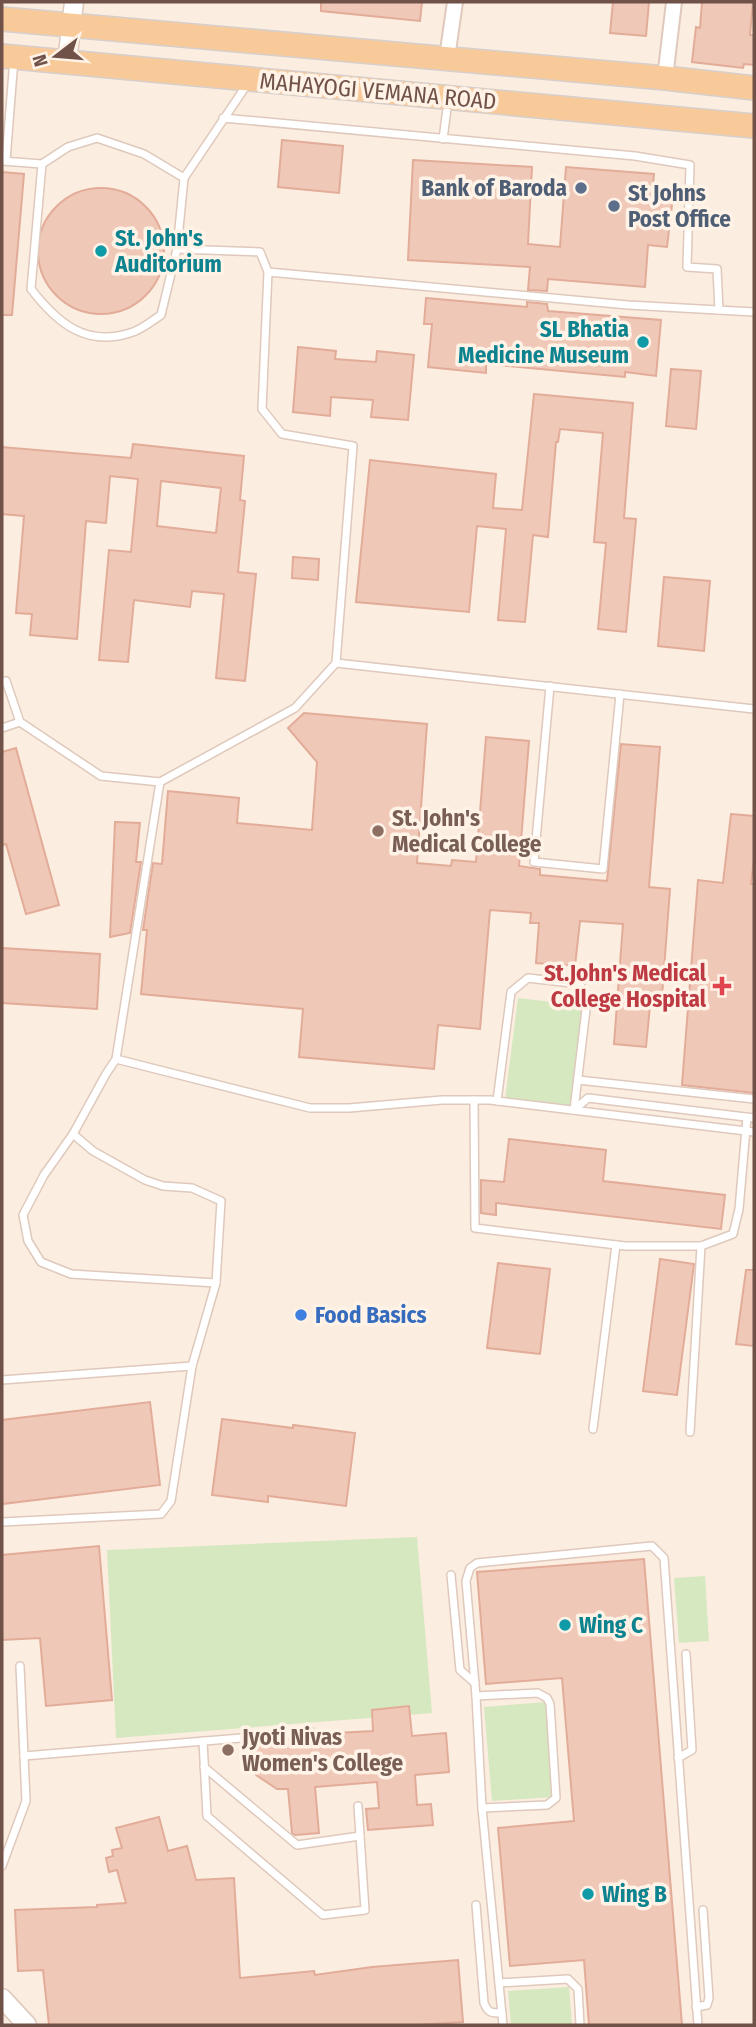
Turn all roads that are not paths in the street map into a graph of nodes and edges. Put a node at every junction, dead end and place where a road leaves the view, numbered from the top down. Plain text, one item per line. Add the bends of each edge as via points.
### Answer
1 (74, 2) edge
2 (455, 2) edge
3 (674, 2) edge
4 (2, 19) edge
5 (71, 26) junction
6 (8, 56) edge
7 (447, 58) junction
8 (67, 62) junction
9 (665, 78) junction
10 (251, 79) junction
11 (754, 88) edge
12 (449, 98) junction
13 (223, 118) junction
14 (754, 126) edge
15 (443, 139) junction
16 (4, 160) edge
17 (42, 164) junction
18 (184, 178) junction
19 (177, 249) junction
20 (268, 272) junction
21 (719, 310) junction
22 (754, 312) edge
23 (336, 663) junction
24 (2, 682) edge
25 (550, 686) junction
26 (620, 694) junction
27 (754, 709) edge
28 (20, 722) junction
29 (2, 728) edge
30 (160, 782) junction
31 (116, 1059) junction
32 (578, 1080) junction
33 (754, 1099) edge
34 (474, 1100) junction
35 (498, 1101) junction
36 (574, 1110) junction
37 (751, 1117) edge
38 (750, 1132) edge
39 (73, 1133) junction
40 (616, 1245) junction
41 (701, 1246) junction
42 (216, 1283) junction
43 (192, 1366) junction
44 (2, 1380) edge
45 (593, 1430) dead end
46 (690, 1432) dead end
47 (2, 1522) edge
48 (451, 1575) dead end
49 (686, 1654) dead end
50 (20, 1665) dead end
51 (475, 1683) junction
52 (476, 1696) junction
53 (312, 1732) dead end
54 (203, 1741) junction
55 (24, 1756) junction
56 (678, 1758) junction
57 (204, 1767) junction
58 (358, 1806) dead end
59 (482, 1808) junction
60 (360, 1836) junction
61 (2, 1867) edge
62 (476, 1905) dead end
63 (703, 1910) dead end
64 (499, 1983) junction
65 (2, 1998) edge
66 (696, 2007) junction
67 (502, 2013) junction
68 (27, 2025) edge
69 (503, 2025) edge
70 (580, 2025) edge
71 (698, 2025) edge

1 - 5 street
2 - 7 street
3 - 9 street
4 - 5 main road, MAHAYOGI VEMANA ROAD
5 - 7 main road, MAHAYOGI VEMANA ROAD
5 - 8 street
6 - 8 main road, MAHAYOGI VEMANA ROAD
6 - 16 lane
7 - 9 main road, MAHAYOGI VEMANA ROAD
8 - 10 main road, MAHAYOGI VEMANA ROAD
9 - 11 main road, MAHAYOGI VEMANA ROAD
10 - 12 main road, MAHAYOGI VEMANA ROAD
10 - 13 lane
12 - 14 main road, MAHAYOGI VEMANA ROAD
12 - 15 lane
13 - 15 lane
13 - 18 lane
15 - 21 lane via 690,165 687,267 717,269
16 - 17 lane
17 - 18 lane via 68,147 97,138 144,154
17 - 19 lane via 31,289 69,328 103,339 135,332 161,315
18 - 19 lane
19 - 20 lane via 260,252
20 - 21 lane
20 - 23 lane via 262,409 282,434 353,446
21 - 22 lane
23 - 25 lane
23 - 30 lane via 295,708
24 - 28 lane via 6,681
25 - 26 lane
25 - 26 lane via 534,862 603,869
26 - 27 lane
28 - 29 lane
28 - 30 lane via 101,776
30 - 31 lane
31 - 34 lane via 310,1108
31 - 39 lane
32 - 33 lane
32 - 35 lane via 587,1001 580,984 528,978 511,992
32 - 36 lane
34 - 35 lane
34 - 40 lane via 475,1228
35 - 36 lane
36 - 37 lane via 588,1098
36 - 38 lane
37 - 38 lane
38 - 41 lane via 733,1234
39 - 42 lane via 93,1152 145,1180 192,1188 221,1201
39 - 42 lane via 23,1216 28,1241 41,1262 71,1274
40 - 41 lane
40 - 45 lane
41 - 46 lane
42 - 43 lane
43 - 44 lane
43 - 47 lane via 171,1501 161,1514
48 - 51 lane via 460,1670
49 - 56 lane via 692,1750
50 - 55 lane
51 - 52 lane
51 - 56 lane via 466,1580 470,1568 478,1563 652,1546 664,1558
52 - 59 lane
52 - 59 lane via 538,1693 547,1698 556,1798 547,1805
53 - 54 lane
54 - 55 lane
54 - 57 lane
55 - 61 lane via 26,1801
56 - 66 lane
57 - 60 lane via 297,1845
57 - 60 lane via 207,1816 323,1915 365,1910
58 - 60 lane
59 - 64 lane
62 - 67 lane via 484,2003 487,2011
63 - 66 lane via 709,1998 708,2005
64 - 67 lane
64 - 70 lane via 568,1979 578,1989
65 - 68 street
66 - 71 lane
67 - 69 lane

